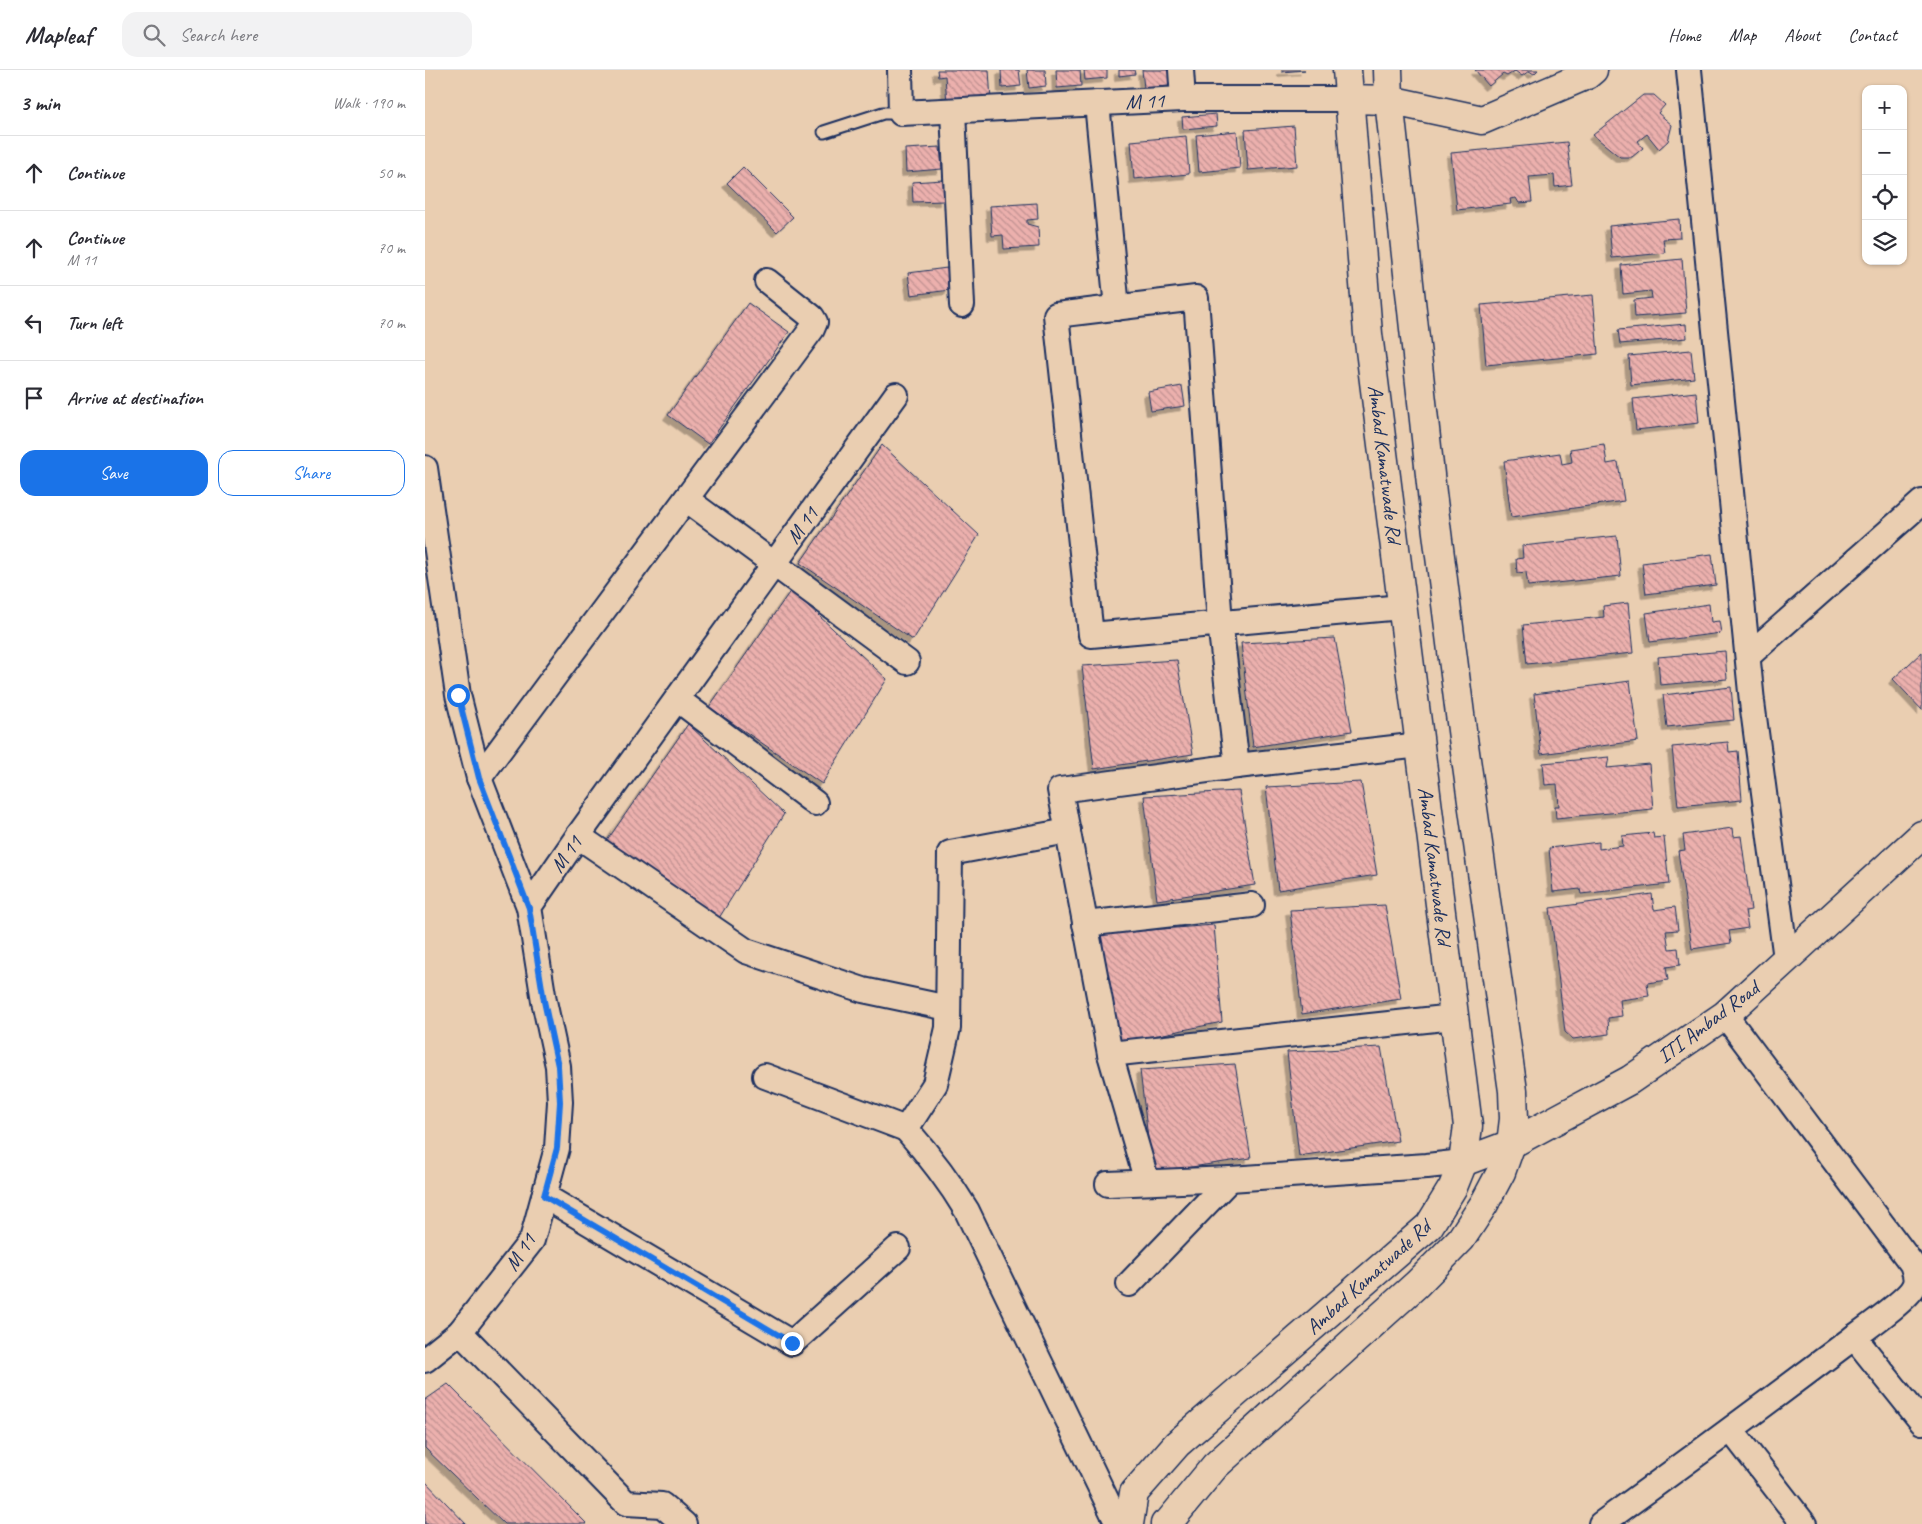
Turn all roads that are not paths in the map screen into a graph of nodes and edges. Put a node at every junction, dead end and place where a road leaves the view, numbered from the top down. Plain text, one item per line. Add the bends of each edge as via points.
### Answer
1 (900, 70) edge
2 (1181, 70) edge
3 (1347, 70) edge
4 (1388, 70) edge
5 (1593, 70) edge
6 (1689, 70) edge
7 (1183, 99) junction
8 (1348, 99) junction
9 (1389, 100) junction
10 (1097, 103) junction
11 (953, 111) junction
12 (901, 113) junction
13 (824, 132) dead end
14 (767, 281) dead end
15 (962, 305) dead end
16 (1117, 308) junction
17 (896, 395) dead end
18 (425, 468) edge
19 (685, 499) junction
20 (1922, 502) edge
21 (774, 564) junction
22 (1403, 607) junction
23 (1220, 622) junction
24 (1747, 656) junction
25 (907, 662) dead end
26 (677, 699) junction
27 (1420, 745) junction
28 (1237, 766) junction
29 (479, 778) junction
30 (815, 802) dead end
31 (1067, 831) junction
32 (578, 836) junction
33 (1922, 836) edge
34 (1252, 905) dead end
35 (529, 908) junction
36 (1085, 924) junction
37 (1786, 960) junction
38 (948, 1008) junction
39 (1725, 1015) junction
40 (1454, 1017) junction
41 (1110, 1054) junction
42 (765, 1076) dead end
43 (907, 1129) junction
44 (1511, 1144) junction
45 (1463, 1162) junction
46 (1231, 1179) junction
47 (1147, 1182) junction
48 (1108, 1184) dead end
49 (544, 1196) junction
50 (1417, 1237) junction
51 (898, 1248) dead end
52 (1440, 1260) junction
53 (1129, 1284) dead end
54 (460, 1332) junction
55 (1854, 1337) junction
56 (425, 1360) edge
57 (1922, 1422) edge
58 (1731, 1430) junction
59 (684, 1524) edge
60 (1118, 1524) edge
61 (1129, 1524) edge
62 (1165, 1524) edge
63 (1601, 1524) edge
64 (1804, 1524) edge

1 - 12 street
2 - 7 street
3 - 8 street, Ambad Kamatwade Rd
4 - 9 street, Ambad Kamatwade Rd
5 - 9 street, M 11 via 1482,120
6 - 24 street
7 - 8 street, M 11
7 - 10 street, M 11
8 - 9 street, M 11
8 - 22 street, Ambad Kamatwade Rd via 1368,334
9 - 44 street, Ambad Kamatwade Rd via 1461,728 1513,1091
10 - 11 street, M 11
10 - 16 street
11 - 12 street, M 11
11 - 15 street
12 - 13 lane via 883,113
14 - 19 street via 815,322
16 - 23 street via 1196,298
16 - 23 street via 1056,315 1091,635
17 - 21 street, M 11
18 - 29 street via 458,695
19 - 21 street
19 - 29 street
20 - 24 street
21 - 25 street
21 - 26 street, M 11
22 - 23 street
22 - 27 street, Ambad Kamatwade Rd
23 - 28 street
24 - 37 street
26 - 30 street
26 - 32 street, M 11
27 - 28 street
27 - 40 street, Ambad Kamatwade Rd
28 - 31 street via 1060,790
29 - 35 street
31 - 36 street
31 - 38 street via 950,853
32 - 35 street, M 11
32 - 38 street via 746,952 863,990
33 - 37 street, ITI Ambad Road
34 - 36 street
35 - 49 street, M 11 via 558,1066 560,1102 557,1148
36 - 41 street
37 - 39 street, ITI Ambad Road
38 - 43 street via 948,1028 935,1084
39 - 44 street, ITI Ambad Road via 1630,1080
39 - 55 street via 1912,1264 1916,1276 1914,1286 1905,1297
40 - 41 street
40 - 45 street, Ambad Kamatwade Rd via 1467,1126
41 - 47 street
42 - 43 street
43 - 60 street via 952,1186 967,1211
44 - 45 street, ITI Ambad Road
44 - 52 street, Ambad Kamatwade Rd via 1485,1204 1461,1239
45 - 46 street
45 - 50 street, Ambad Kamatwade Rd via 1453,1187 1429,1226
46 - 47 street
46 - 53 street
47 - 48 street
49 - 51 street via 792,1343
49 - 54 street, M 11 via 532,1240
50 - 52 street
50 - 61 street, Ambad Kamatwade Rd via 1177,1444 1134,1493
52 - 62 street, Ambad Kamatwade Rd via 1215,1466
54 - 56 street, M 11
54 - 59 street via 626,1503 661,1505
55 - 57 street
55 - 58 street
58 - 63 street
58 - 64 street

